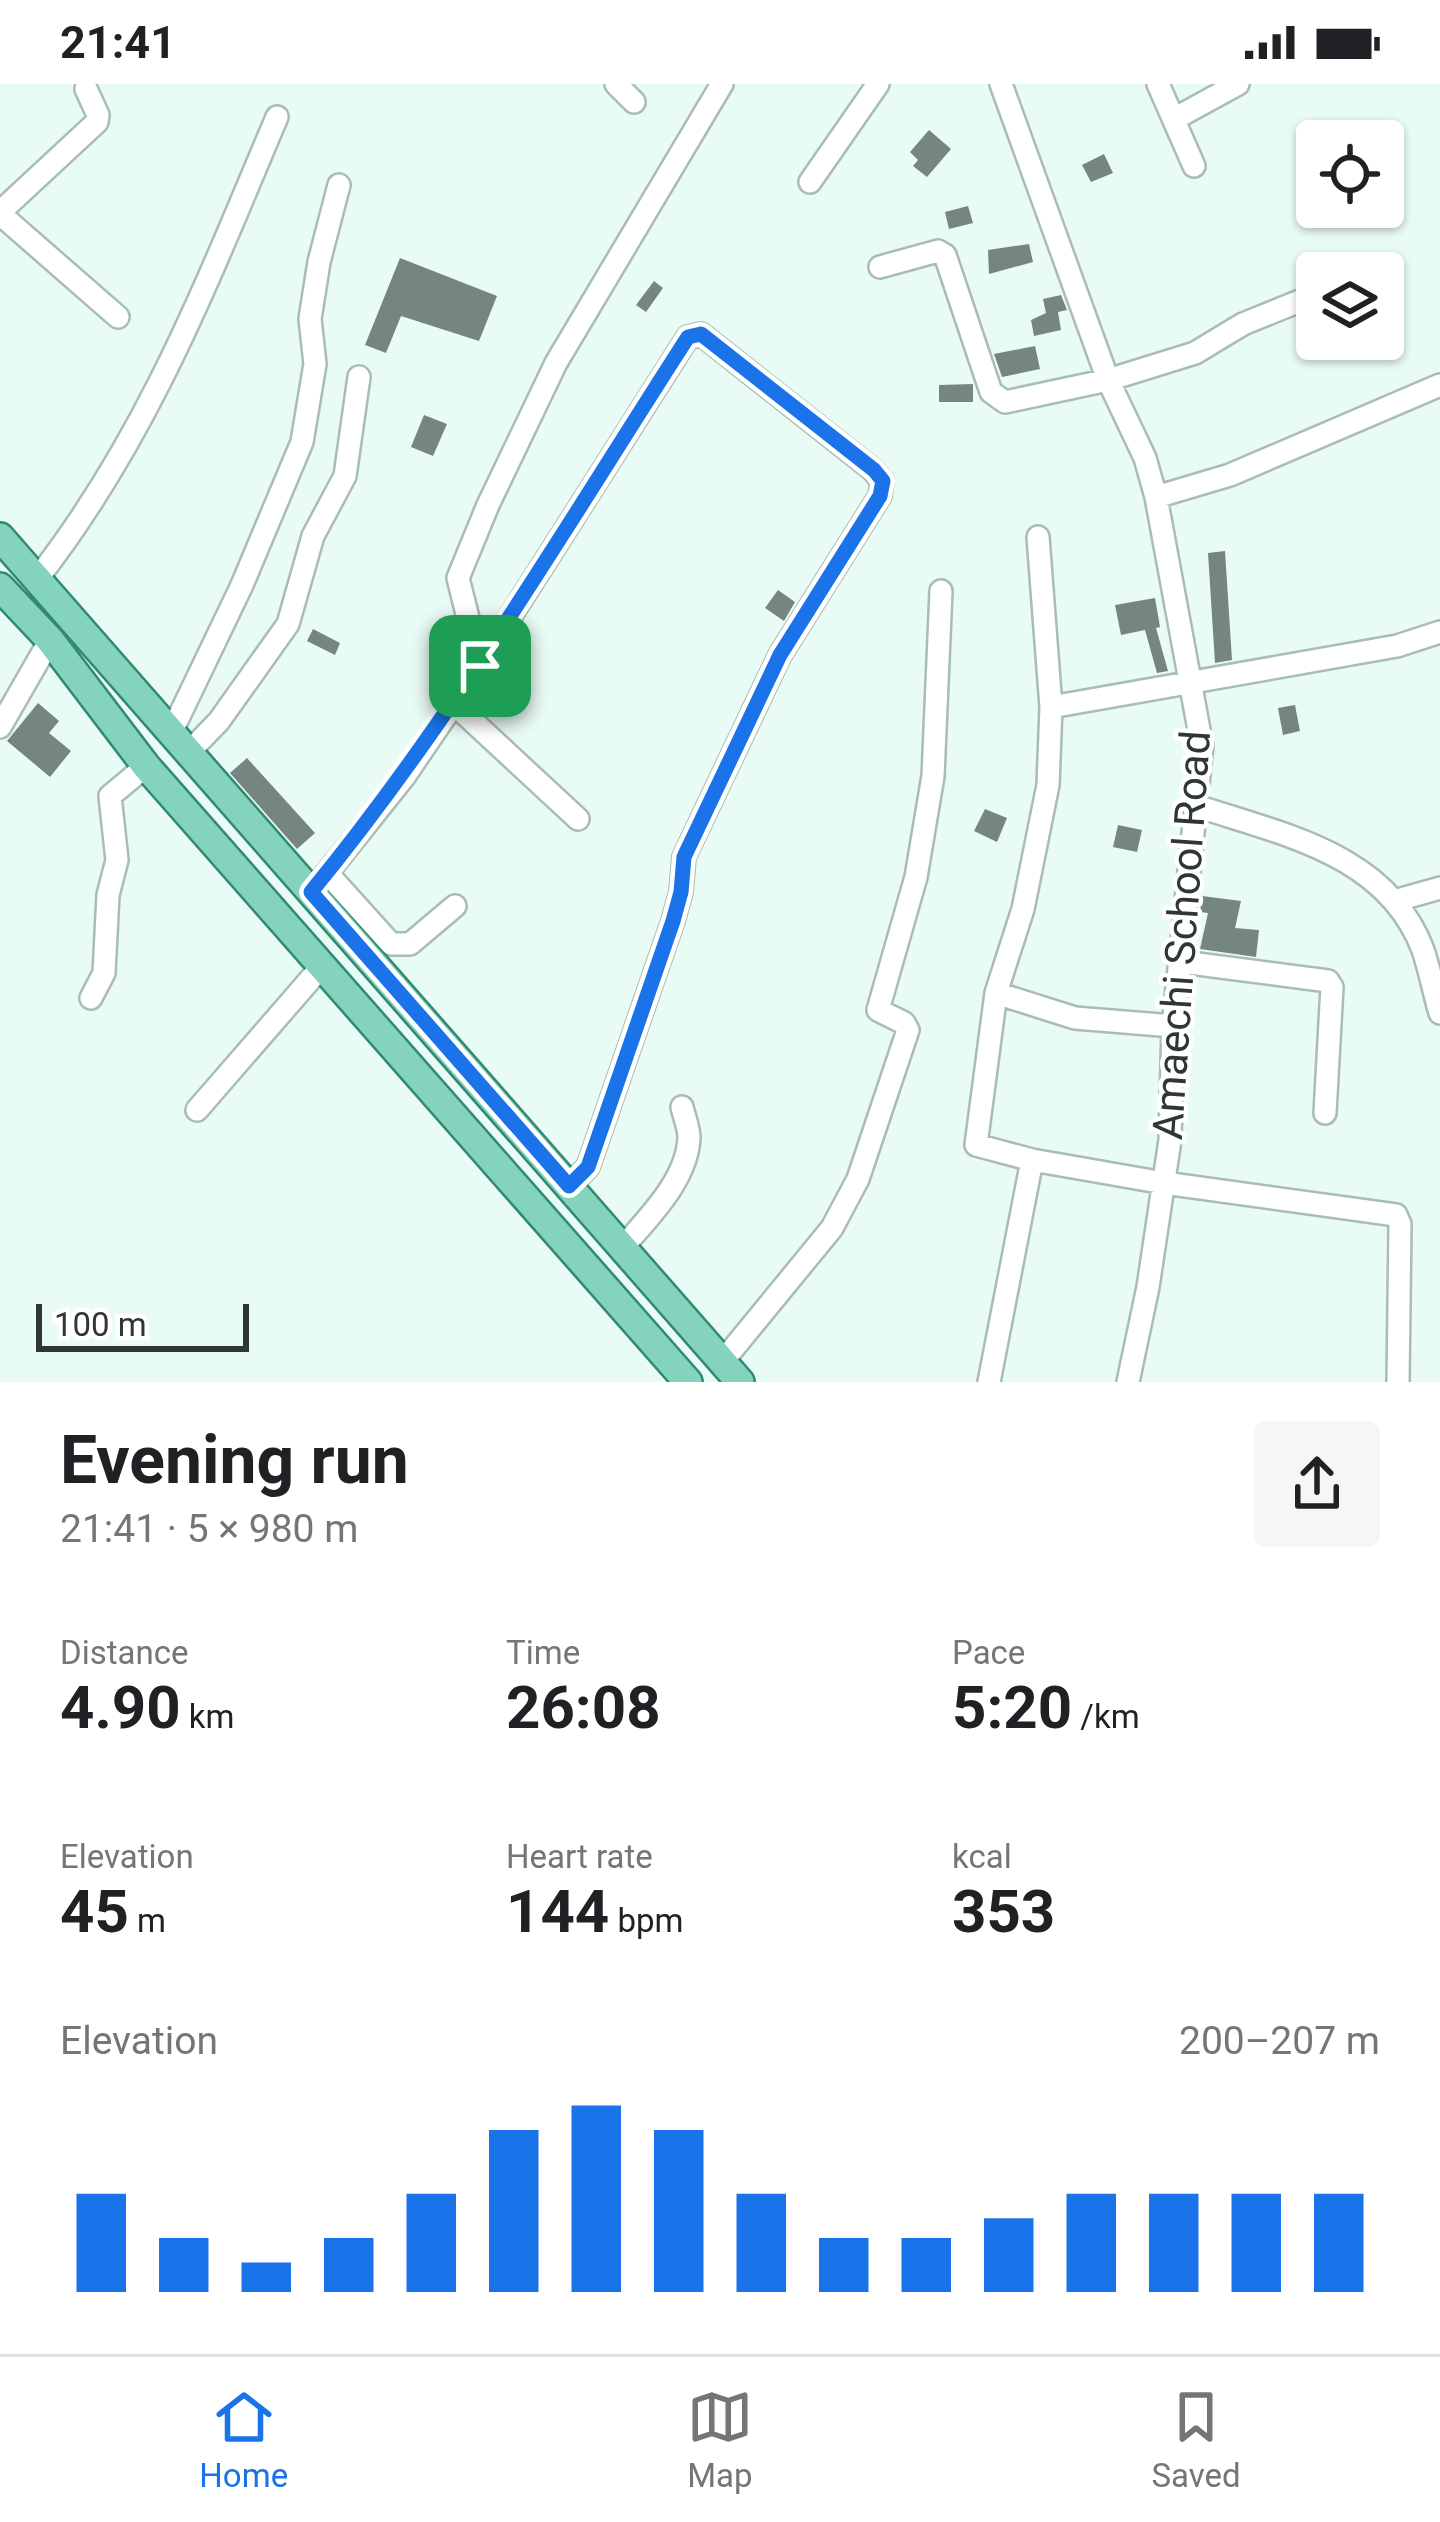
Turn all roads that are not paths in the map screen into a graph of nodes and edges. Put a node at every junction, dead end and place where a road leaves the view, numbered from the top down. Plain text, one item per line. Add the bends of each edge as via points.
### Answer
1 (616, 84) edge
2 (722, 84) edge
3 (878, 84) edge
4 (1001, 84) edge
5 (1159, 84) edge
6 (1238, 84) edge
7 (87, 86) edge
8 (634, 102) dead end
9 (277, 117) dead end
10 (1174, 119) junction
11 (1194, 166) dead end
12 (810, 182) dead end
13 (339, 185) dead end
14 (0, 213) edge
15 (880, 267) dead end
16 (1296, 303) edge
17 (118, 317) dead end
18 (359, 377) dead end
19 (1108, 380) junction
20 (1440, 385) edge
21 (1156, 497) junction
22 (0, 537) edge
23 (1038, 537) dead end
24 (37, 579) junction
25 (0, 587) edge
26 (941, 591) dead end
27 (1440, 632) edge
28 (50, 640) junction
29 (480, 666) junction
30 (1191, 683) junction
31 (454, 704) junction
32 (1051, 707) junction
33 (0, 727) edge
34 (180, 743) junction
35 (146, 766) junction
36 (1197, 806) junction
37 (578, 819) dead end
38 (319, 883) junction
39 (1440, 888) edge
40 (1394, 901) junction
41 (455, 906) dead end
42 (1182, 962) junction
43 (322, 966) junction
44 (996, 993) junction
45 (91, 998) dead end
46 (1440, 1013) edge
47 (1173, 1026) junction
48 (682, 1108) dead end
49 (197, 1110) dead end
50 (1325, 1113) dead end
51 (1031, 1160) junction
52 (1164, 1183) junction
53 (569, 1186) junction
54 (623, 1247) junction
55 (731, 1372) edge
56 (688, 1382) edge
57 (989, 1382) edge
58 (1128, 1382) edge
59 (1398, 1382) edge

1 - 8 street
2 - 29 street via 556,363 488,505 458,578
3 - 12 street
4 - 19 street, Amaechi School Road
5 - 10 street
6 - 10 street
7 - 14 street via 97,122
9 - 24 street via 139,429
10 - 11 street
13 - 34 street via 310,319 315,364 302,442
14 - 17 street
15 - 19 street via 945,255 998,400
16 - 19 street via 1195,352
18 - 34 street via 348,466 313,536 288,624 219,722
19 - 21 street, Amaechi School Road
20 - 21 street via 1231,476
21 - 30 street, Amaechi School Road
22 - 24 main road
23 - 32 street
24 - 34 main road
25 - 28 main road
26 - 55 street via 933,776 916,877 878,1010 908,1030 858,1179
27 - 30 street
28 - 33 street
28 - 35 main road
29 - 31 street
29 - 53 street via 688,337 701,334 883,481 872,512 780,655 684,857 652,986 588,1167
30 - 32 street
30 - 36 street, Amaechi School Road via 1202,746
31 - 37 street
31 - 38 street
32 - 44 street via 1048,785
34 - 38 main road
35 - 43 main road
35 - 45 street via 110,796 117,860 104,973
36 - 40 street via 1324,848
36 - 42 street, Amaechi School Road
38 - 41 street via 391,944 410,944
38 - 53 main road
39 - 40 street
40 - 46 street via 1421,947
42 - 47 street, Amaechi School Road
42 - 50 street via 1328,982
43 - 49 street
43 - 56 main road
44 - 47 street via 1075,1018
44 - 51 street via 976,1144
47 - 52 street, Amaechi School Road
48 - 54 street via 684,1161
51 - 52 street
51 - 57 street
52 - 58 street, Amaechi School Road
52 - 59 street via 1396,1215
53 - 54 main road
54 - 55 main road

